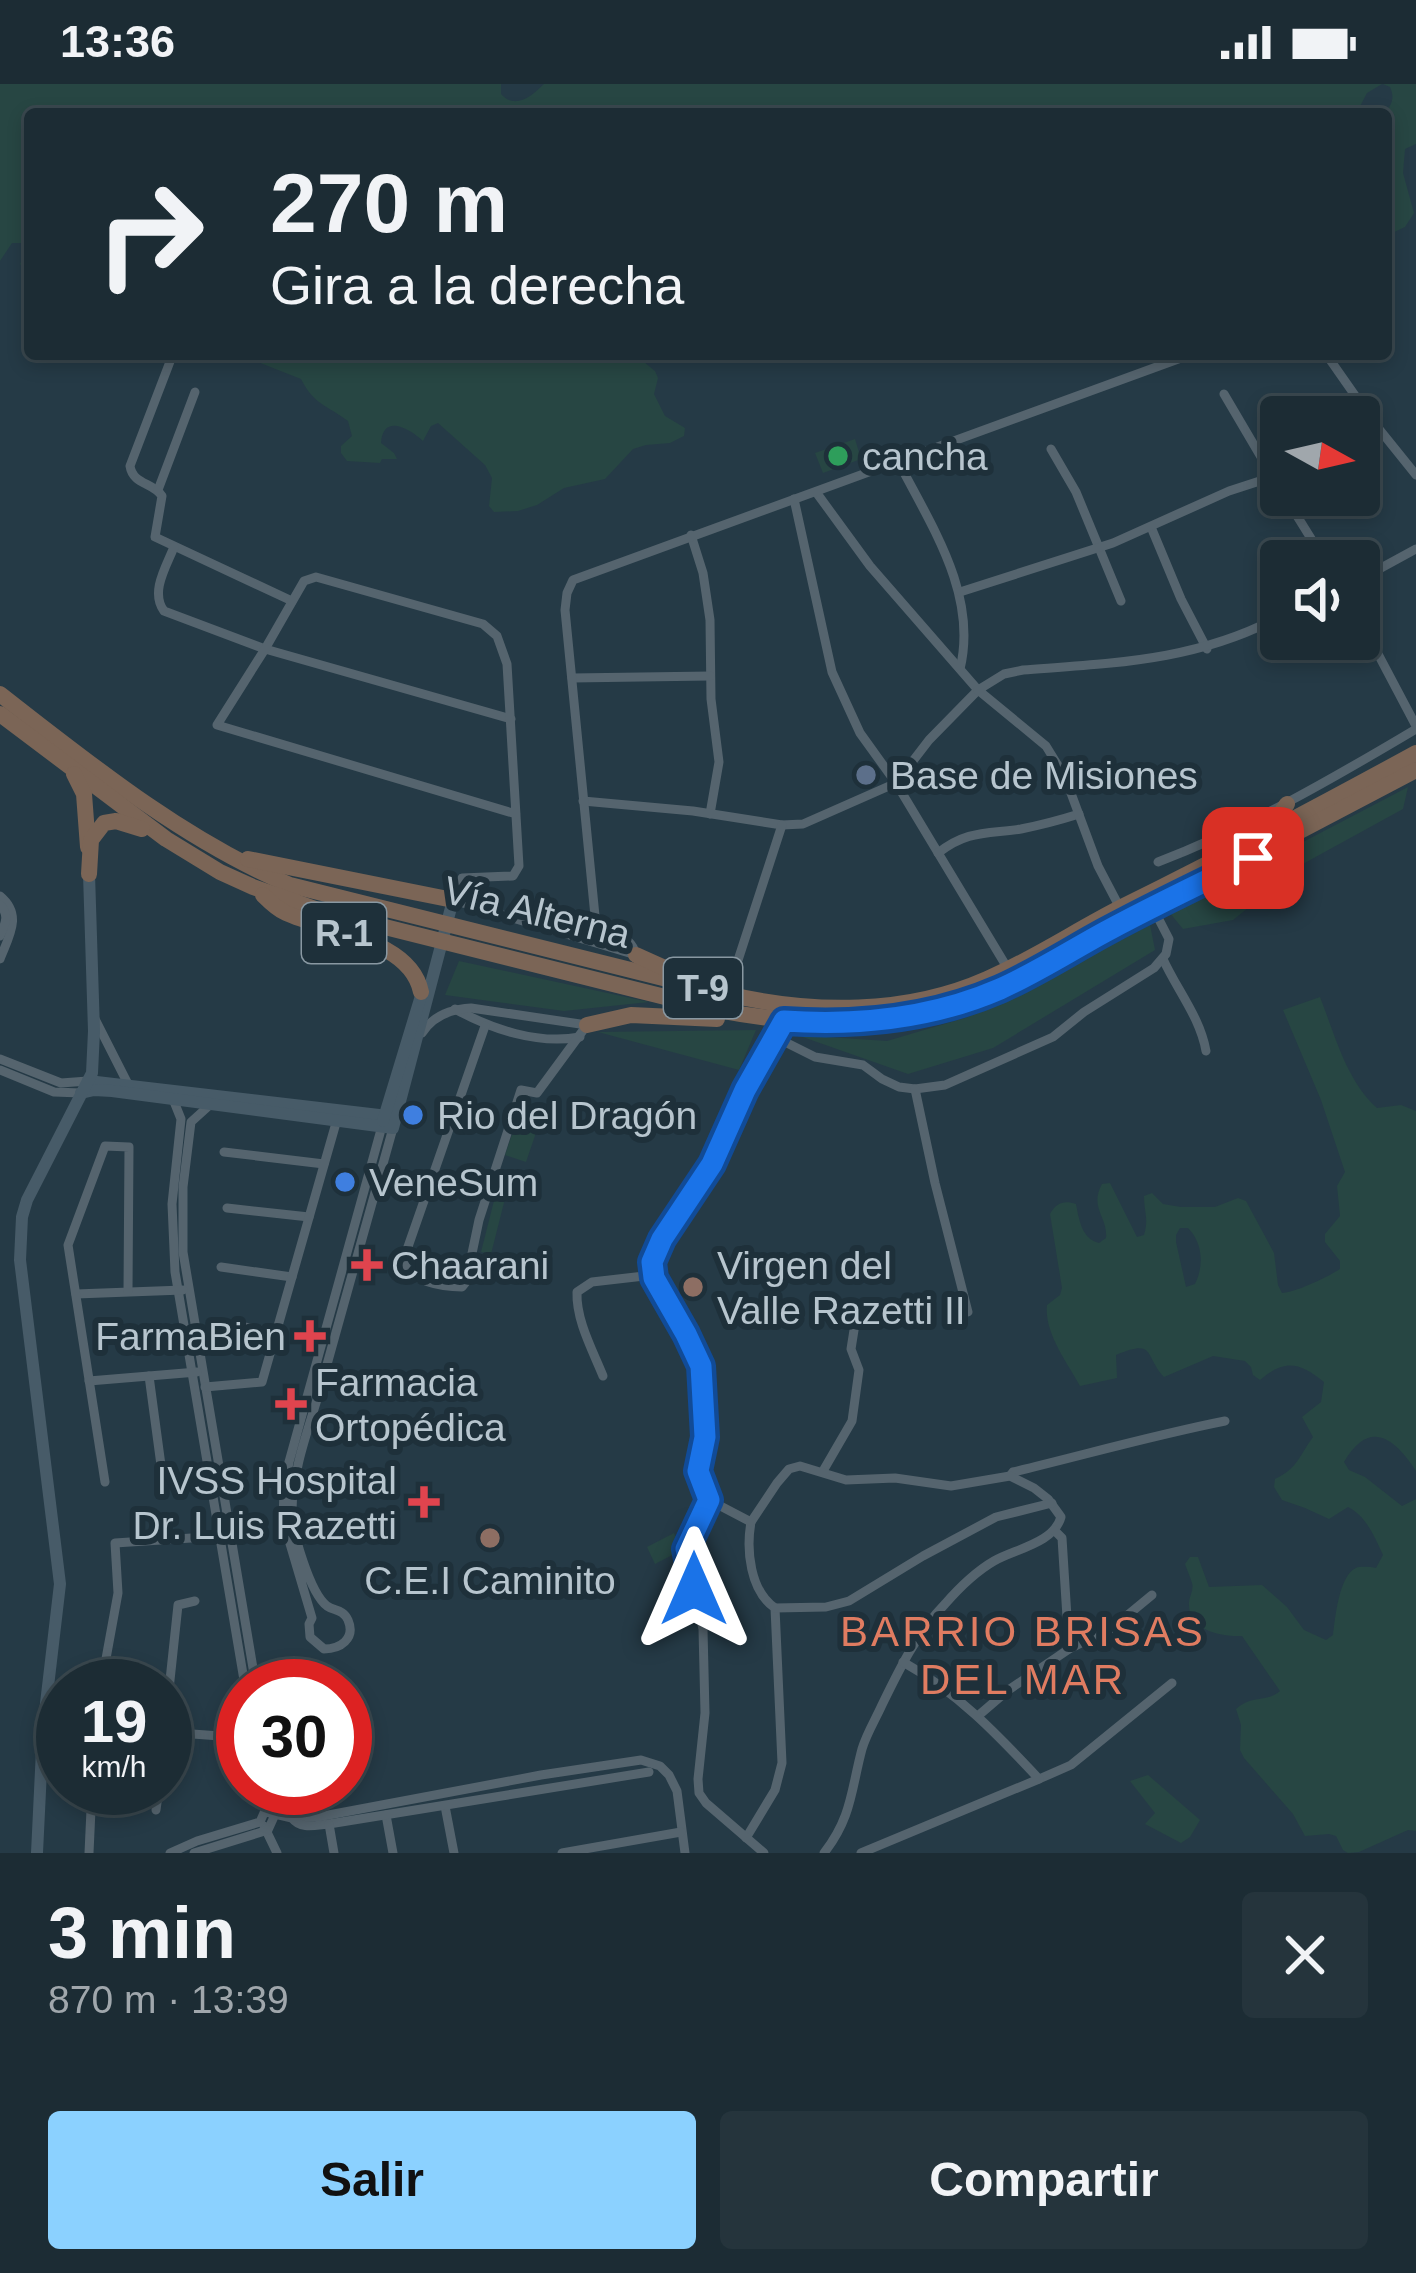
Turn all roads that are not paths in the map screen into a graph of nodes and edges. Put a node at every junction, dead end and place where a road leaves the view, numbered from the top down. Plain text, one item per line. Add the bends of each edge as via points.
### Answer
1 (171, 360) edge
2 (1176, 360) edge
3 (1330, 360) edge
4 (195, 392) dead end
5 (1223, 394) dead end
6 (1051, 449) dead end
7 (1260, 456) edge
8 (899, 463) junction
9 (1416, 475) edge
10 (1260, 480) edge
11 (158, 490) junction
12 (816, 492) junction
13 (794, 499) junction
14 (1151, 527) junction
15 (692, 535) junction
16 (174, 547) junction
17 (1100, 548) junction
18 (1416, 550) edge
19 (1380, 569) edge
20 (960, 592) junction
21 (292, 601) junction
22 (1121, 601) dead end
23 (1260, 625) edge
24 (266, 649) junction
25 (1207, 649) junction
26 (1380, 658) edge
27 (960, 669) junction
28 (710, 676) junction
29 (572, 677) junction
30 (978, 690) junction
31 (0, 694) edge
32 (0, 714) edge
33 (511, 719) junction
34 (1416, 727) edge
35 (1416, 753) edge
36 (65, 764) junction
37 (1416, 770) edge
38 (896, 783) junction
39 (584, 802) junction
40 (1287, 804) junction
41 (516, 814) junction
42 (710, 814) junction
43 (1079, 814) junction
44 (782, 825) junction
45 (1224, 835) junction
46 (1265, 836) junction
47 (166, 839) junction
48 (225, 852) junction
49 (938, 853) junction
50 (1158, 862) dead end
51 (89, 874) junction
52 (253, 887) junction
53 (0, 901) edge
54 (452, 903) junction
55 (1120, 908) junction
56 (1153, 908) junction
57 (0, 935) edge
58 (636, 955) junction
59 (0, 959) edge
60 (1163, 959) junction
61 (436, 963) junction
62 (1008, 969) junction
63 (421, 992) junction
64 (727, 994) junction
65 (455, 1009) junction
66 (93, 1015) junction
67 (485, 1026) junction
68 (778, 1026) junction
69 (584, 1031) junction
70 (419, 1037) junction
71 (1207, 1051) dead end
72 (0, 1059) edge
73 (0, 1070) edge
74 (128, 1084) junction
75 (84, 1087) junction
76 (915, 1089) junction
77 (186, 1097) junction
78 (212, 1103) junction
79 (338, 1115) junction
80 (186, 1120) junction
81 (389, 1122) junction
82 (224, 1152) dead end
83 (324, 1164) junction
84 (227, 1208) dead end
85 (309, 1217) junction
86 (220, 1267) dead end
87 (653, 1275) junction
88 (292, 1277) junction
89 (183, 1290) junction
90 (128, 1291) junction
91 (76, 1294) junction
92 (858, 1305) dead end
93 (968, 1312) dead end
94 (225, 1324) dead end
95 (276, 1332) junction
96 (197, 1372) junction
97 (148, 1376) junction
98 (602, 1376) dead end
99 (89, 1381) junction
100 (205, 1387) junction
101 (1225, 1421) dead end
102 (823, 1471) junction
103 (1010, 1476) junction
104 (163, 1480) dead end
105 (105, 1482) dead end
106 (709, 1500) junction
107 (1052, 1503) junction
108 (751, 1522) junction
109 (1054, 1530) junction
110 (224, 1536) junction
111 (1152, 1595) dead end
112 (195, 1601) dead end
113 (775, 1608) junction
114 (1069, 1649) junction
115 (106, 1659) edge
116 (172, 1659) edge
117 (241, 1659) edge
118 (250, 1659) edge
119 (903, 1662) junction
120 (1172, 1683) dead end
121 (979, 1715) junction
122 (649, 1772) dead end
123 (1039, 1779) junction
124 (445, 1806) junction
125 (90, 1815) edge
126 (268, 1815) edge
127 (269, 1815) edge
128 (386, 1815) junction
129 (292, 1817) junction
130 (268, 1820) junction
131 (329, 1824) junction
132 (681, 1832) junction
133 (746, 1838) junction
134 (37, 1853) edge
135 (88, 1853) edge
136 (170, 1853) edge
137 (194, 1853) edge
138 (277, 1853) edge
139 (334, 1853) edge
140 (393, 1853) edge
141 (454, 1853) edge
142 (562, 1853) edge
143 (685, 1853) edge
144 (764, 1853) edge
145 (824, 1853) edge
146 (861, 1853) edge

1 - 11 street via 130,466
2 - 8 street
3 - 9 street
4 - 11 street
5 - 7 street
6 - 17 street
8 - 12 street
8 - 20 street
10 - 14 street
11 - 16 street via 155,537
12 - 13 street
12 - 27 street
13 - 15 street
13 - 38 street via 832,672 860,733
14 - 17 street
14 - 25 street
15 - 28 street via 710,607
15 - 29 street via 573,580 565,610
16 - 21 street
16 - 24 street via 159,588 162,610
17 - 20 street
17 - 22 street
18 - 19 street
20 - 27 street
21 - 24 street
21 - 33 street via 316,577 487,626 508,664
23 - 25 street
24 - 33 street
24 - 41 street via 217,725
25 - 30 street via 1023,670
26 - 34 street
27 - 30 street
28 - 29 street
28 - 42 street via 719,762
29 - 39 street
30 - 38 street
30 - 43 street via 1046,746
31 - 48 highway, Vía Alterna / T-9
32 - 36 highway, Vía Alterna / T-9
33 - 41 street
34 - 40 street
35 - 46 highway, Vía Alterna / T-9
36 - 47 highway, Vía Alterna / T-9
36 - 51 highway via 84,794
37 - 56 highway, Vía Alterna / T-9
38 - 44 street via 803,824
38 - 49 street
39 - 42 street
39 - 58 street via 595,916
40 - 45 street
40 - 46 highway
41 - 54 street via 516,874 462,878
42 - 44 street
43 - 49 street via 976,832
43 - 55 street
44 - 64 street
45 - 46 highway
45 - 50 street
46 - 55 highway, Vía Alterna / T-9
47 - 51 highway, T-9 via 104,823 92,840
47 - 52 highway, Vía Alterna / T-9
48 - 54 highway, T-9
48 - 64 highway, Vía Alterna / T-9 via 290,885
49 - 62 street
51 - 66 main road
52 - 63 highway, R-1 via 281,911 398,957 418,976
52 - 68 highway, Vía Alterna / T-9
53 - 57 street
53 - 59 street via 14,918
54 - 58 street
54 - 61 main road, R-1
55 - 62 highway, Vía Alterna / T-9
56 - 60 street via 1169,940
56 - 68 highway, Vía Alterna / T-9 via 966,1002 916,1015
58 - 64 highway
60 - 71 street
60 - 76 street via 1053,1037 945,1085
61 - 63 main road, R-1
61 - 70 main road, R-1
62 - 64 highway, Vía Alterna / T-9 via 938,996 882,1005 796,1007
63 - 81 main road, R-1
65 - 67 street
65 - 69 street, T-9
65 - 70 street
66 - 74 street
66 - 75 main road via 94,1061
67 - 69 street via 563,1040
67 - 69 street via 403,1262 410,1274 462,1288 521,1090 537,1093
68 - 69 highway, T-9 via 631,1015
68 - 76 street via 815,1057 858,1063
68 - 87 street via 712,1164 656,1249
70 - 81 main road, R-1
72 - 75 street
73 - 75 street via 54,1092
74 - 75 main road
74 - 77 main road
75 - 77 main road
75 - 134 main road via 27,1200 20,1235 60,1584
76 - 93 street
77 - 78 main road
77 - 79 main road
77 - 80 street
77 - 80 street
78 - 79 main road
78 - 80 street
79 - 81 main road
79 - 83 street
80 - 89 street via 172,1220
81 - 81 street via 284,1490 283,1520 312,1618 310,1637 324,1649 344,1644 350,1624 317,1592 294,1528 293,1498
82 - 83 street
83 - 85 street
84 - 85 street
85 - 88 street
86 - 88 street
87 - 98 street via 596,1281 576,1294
87 - 106 street via 701,1366 705,1437 698,1471
88 - 95 street
89 - 90 street
89 - 96 street
90 - 91 street
90 - 91 street via 129,1148 105,1146 68,1245
91 - 99 street
92 - 102 street via 852,1421
94 - 95 street
95 - 100 street via 262,1382
96 - 97 street
96 - 100 street
96 - 110 street
97 - 99 street
97 - 104 street
99 - 105 street
100 - 110 street
101 - 103 street
102 - 103 street via 846,1480 951,1486
102 - 108 street via 789,1469
103 - 107 street
106 - 108 street
106 - 133 street via 686,1549 703,1629 699,1793
107 - 109 street via 1061,1520
107 - 113 street via 996,1517 849,1601
108 - 113 street via 747,1547 760,1592
109 - 114 street via 1062,1538
109 - 119 street via 967,1581
110 - 115 street via 115,1543 118,1593
110 - 117 street
110 - 118 street
111 - 114 street
112 - 116 street via 178,1605
113 - 133 street via 782,1763
114 - 121 street
119 - 121 street
119 - 145 street
120 - 123 street via 1072,1765
121 - 123 street
122 - 124 street
123 - 146 street
124 - 128 street
124 - 141 street
125 - 135 street
126 - 130 street
127 - 130 street
128 - 131 street
128 - 140 street
129 - 130 street
129 - 131 street via 302,1826
129 - 132 street via 641,1760 669,1775
130 - 136 street
130 - 137 street
130 - 138 street
131 - 139 street
132 - 142 street
132 - 143 street
133 - 144 street

